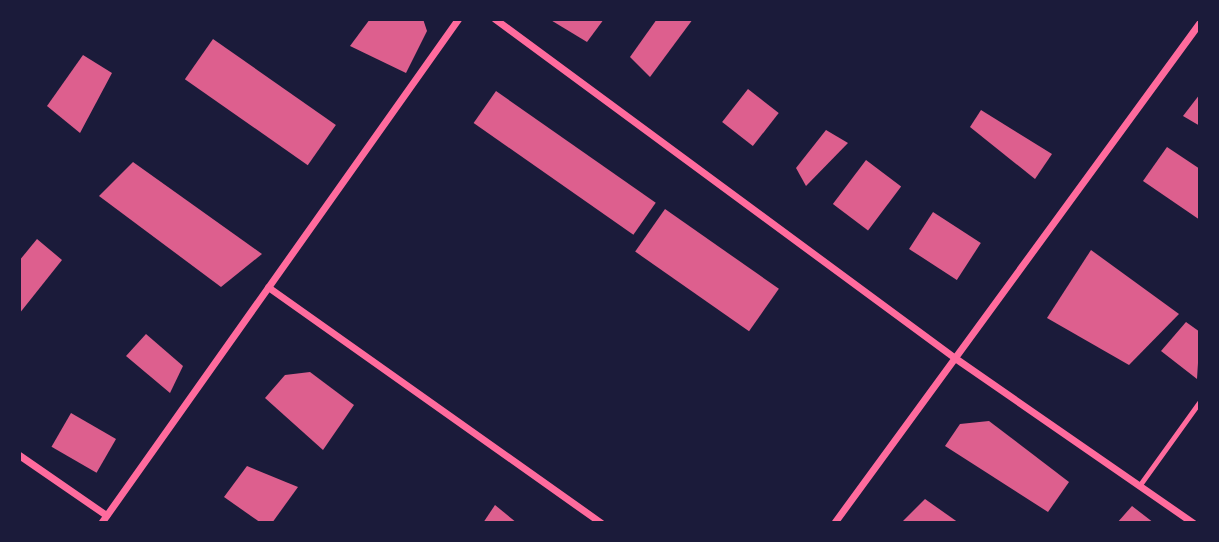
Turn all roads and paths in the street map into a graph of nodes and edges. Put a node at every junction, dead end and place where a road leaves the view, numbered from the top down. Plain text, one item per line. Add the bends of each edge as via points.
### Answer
1 (458, 19) edge
2 (495, 19) edge
3 (1200, 22) edge
4 (268, 287) junction
5 (955, 358) junction
6 (1200, 401) edge
7 (19, 455) edge
8 (1139, 486) junction
9 (106, 515) junction
10 (101, 523) edge
11 (601, 523) edge
12 (834, 523) edge
13 (1193, 523) edge

1 - 4 street
2 - 5 street
3 - 5 street
4 - 9 street
4 - 11 street
5 - 8 street
5 - 12 street
6 - 8 lane
7 - 9 street
8 - 13 street
9 - 10 street

